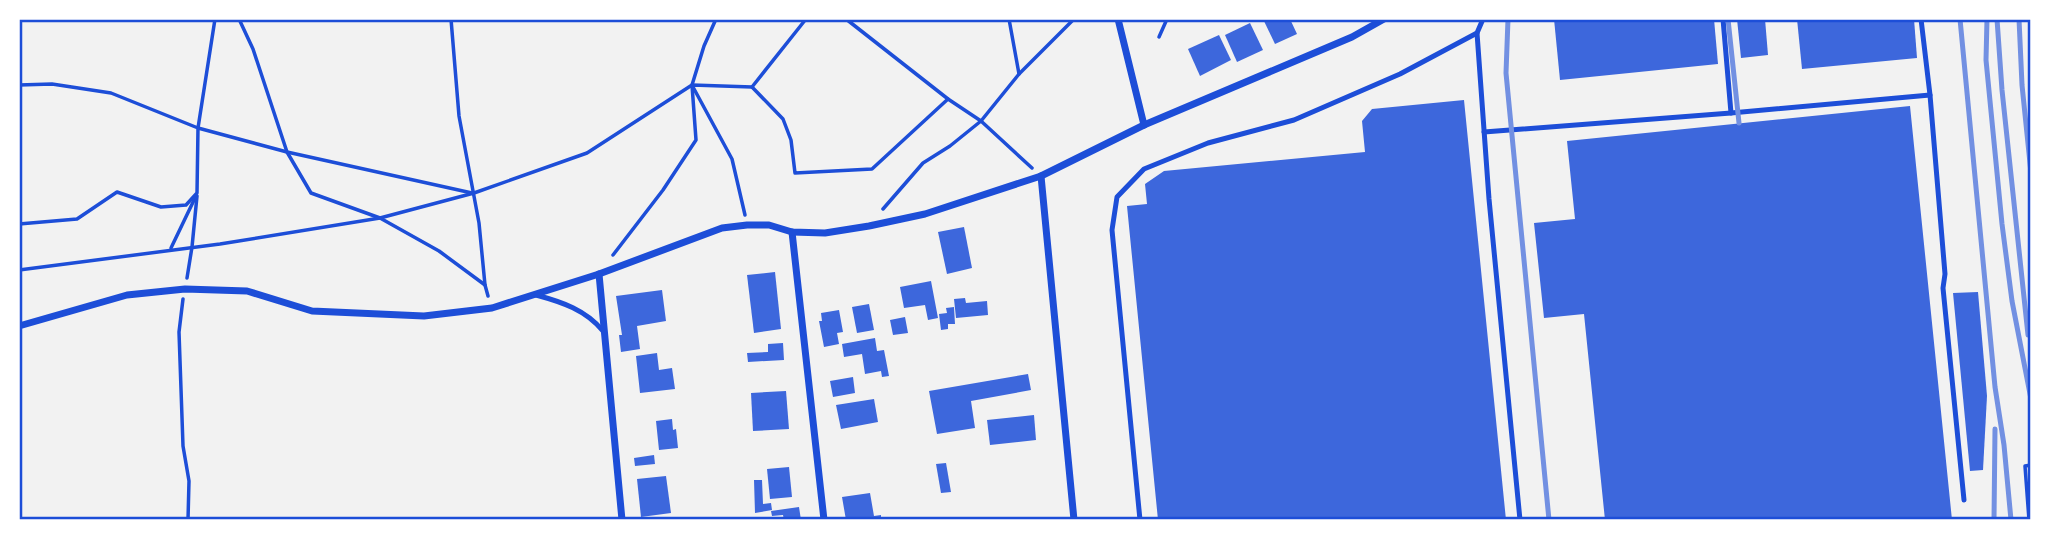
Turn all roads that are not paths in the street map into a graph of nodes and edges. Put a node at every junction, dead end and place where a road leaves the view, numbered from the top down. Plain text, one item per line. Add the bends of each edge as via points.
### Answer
1 (1118, 19) edge
2 (1384, 19) edge
3 (1483, 19) edge
4 (1723, 19) edge
5 (1921, 19) edge
6 (1476, 33) junction
7 (1930, 95) junction
8 (1731, 113) junction
9 (1144, 125) junction
10 (1484, 132) junction
11 (1041, 176) junction
12 (792, 232) junction
13 (599, 274) junction
14 (535, 295) junction
15 (19, 326) edge
16 (605, 333) junction
17 (1964, 500) dead end
18 (622, 520) edge
19 (824, 520) edge
20 (1074, 520) edge
21 (1140, 520) edge
22 (1520, 520) edge

1 - 9 street
2 - 9 street via 1352,37
3 - 6 lane
4 - 8 lane
5 - 7 lane
6 - 10 lane
6 - 21 lane via 1400,75 1294,120 1208,143 1144,169 1118,197 1112,230
7 - 8 lane
7 - 17 lane
8 - 10 lane
9 - 11 street
10 - 22 lane
11 - 12 street via 925,214 825,233
11 - 20 street
12 - 13 street via 769,225 722,228
12 - 19 street
13 - 14 street
13 - 16 street
14 - 15 street via 492,308 424,316 312,311 247,291 184,289 127,295
14 - 16 lane via 576,309
16 - 18 street

